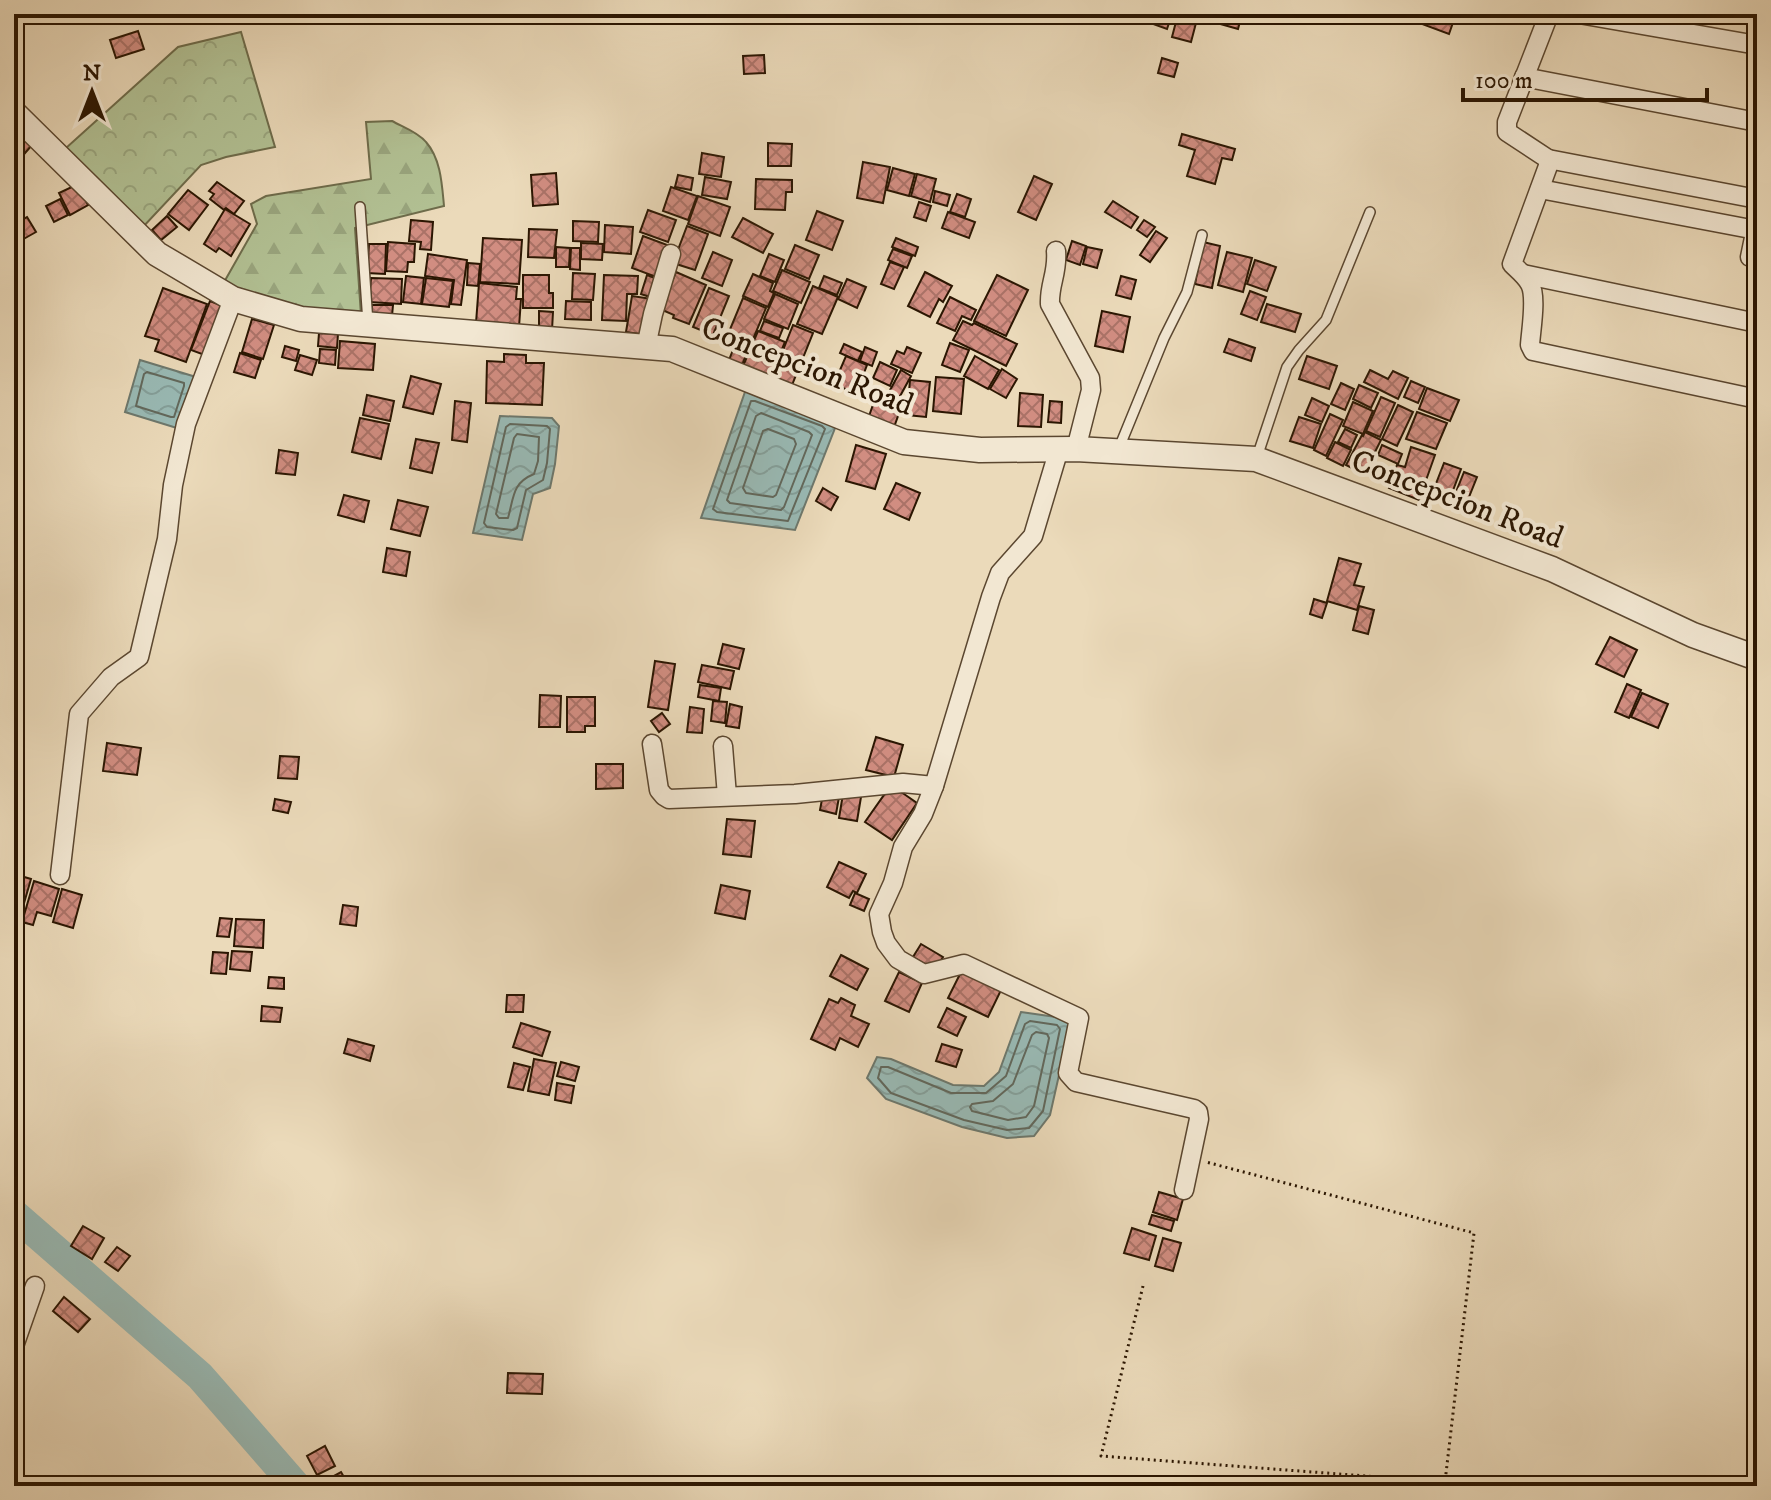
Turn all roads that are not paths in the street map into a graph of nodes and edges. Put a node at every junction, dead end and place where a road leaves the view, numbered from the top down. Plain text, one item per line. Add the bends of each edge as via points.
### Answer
1 (1549, 14) edge
2 (1579, 14) edge
3 (1757, 45) edge
4 (1524, 77) junction
5 (14, 113) edge
6 (1757, 122) edge
7 (1548, 159) junction
8 (1540, 189) junction
9 (1757, 199) edge
10 (360, 207) dead end
11 (1370, 212) dead end
12 (1756, 227) edge
13 (1202, 235) dead end
14 (1056, 251) dead end
15 (671, 254) dead end
16 (1757, 259) edge
17 (1523, 274) junction
18 (233, 299) junction
19 (1757, 323) edge
20 (368, 324) junction
21 (646, 347) junction
22 (1757, 399) edge
23 (1067, 449) junction
24 (1117, 451) junction
25 (1256, 459) junction
26 (1757, 658) edge
27 (652, 744) dead end
28 (723, 746) dead end
29 (934, 786) junction
30 (727, 796) junction
31 (60, 875) dead end
32 (1184, 1190) dead end
33 (35, 1286) dead end
34 (14, 1346) edge

1 - 4 street
2 - 3 street
4 - 6 street
4 - 7 street via 1507,132
5 - 18 street, Concepcion Road via 157,254
7 - 8 street
7 - 9 street
8 - 12 street
8 - 17 street via 1512,264
10 - 20 lane
11 - 25 lane via 1326,320 1287,367
12 - 16 street via 1750,257
13 - 24 lane via 1187,292
14 - 23 street via 1050,304 1090,378 1091,390
15 - 21 street
17 - 19 street
17 - 22 street via 1533,294 1533,351
18 - 20 street, Concepcion Road via 301,319
18 - 31 street via 186,424 167,539 139,657 111,677 79,714
20 - 21 street, Concepcion Road
21 - 23 street, Concepcion Road via 672,349 904,442 980,450
23 - 24 street, Concepcion Road
23 - 29 street via 1033,536 1000,573
24 - 25 street, Concepcion Road
25 - 26 street, Concepcion Road via 1552,569 1693,635
27 - 30 street via 664,796
28 - 30 street
29 - 30 street via 903,783
29 - 32 street via 903,847 879,914 886,943 898,959 924,974 964,964 1079,1018 1068,1073 1076,1082 1198,1112
33 - 34 street

